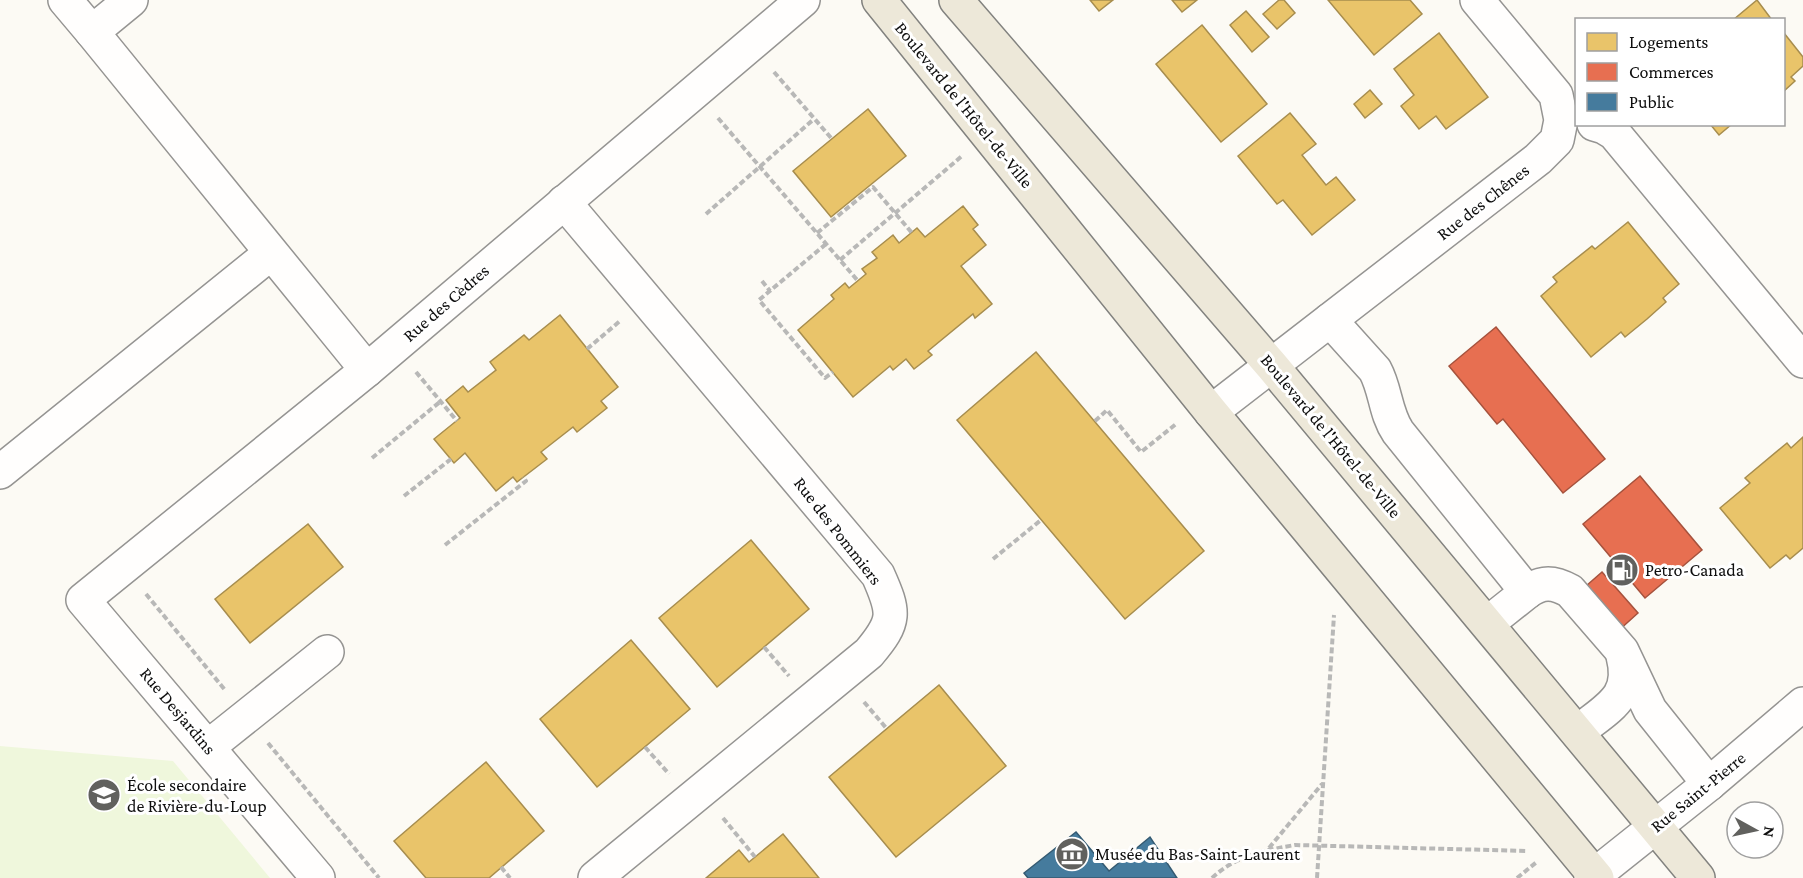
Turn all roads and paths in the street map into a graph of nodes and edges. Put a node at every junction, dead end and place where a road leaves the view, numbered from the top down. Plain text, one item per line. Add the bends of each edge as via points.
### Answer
1 (65, 0) edge
2 (131, 0) edge
3 (803, 0) edge
4 (879, 0) edge
5 (956, 0) edge
6 (1477, 0) edge
7 (92, 32) junction
8 (769, 67) dead end
9 (714, 113) dead end
10 (814, 119) junction
11 (1569, 121) edge
12 (1601, 126) edge
13 (831, 140) dead end
14 (965, 154) dead end
15 (760, 166) junction
16 (564, 202) junction
17 (895, 213) junction
18 (706, 214) dead end
19 (817, 232) junction
20 (912, 233) dead end
21 (826, 244) junction
22 (271, 253) junction
23 (840, 260) junction
24 (762, 281) dead end
25 (858, 281) dead end
26 (770, 291) junction
27 (646, 299) junction
28 (1330, 320) junction
29 (587, 349) dead end
30 (1803, 361) edge
31 (410, 365) dead end
32 (1272, 366) junction
33 (366, 370) junction
34 (833, 372) dead end
35 (441, 401) junction
36 (1211, 412) junction
37 (457, 421) dead end
38 (1095, 422) dead end
39 (1177, 423) dead end
40 (372, 458) dead end
41 (451, 459) dead end
42 (0, 472) edge
43 (523, 477) dead end
44 (404, 496) dead end
45 (1041, 520) dead end
46 (445, 545) dead end
47 (993, 560) dead end
48 (1527, 592) junction
49 (83, 600) joint
50 (1335, 607) dead end
51 (1488, 623) junction
52 (1622, 651) junction
53 (327, 652) dead end
54 (1803, 704) edge
55 (1578, 732) junction
56 (208, 747) junction
57 (1323, 784) junction
58 (1709, 784) junction
59 (701, 791) junction
60 (1657, 826) junction
61 (1319, 844) junction
62 (1269, 849) junction
63 (1538, 852) dead end
64 (755, 857) dead end
65 (501, 867) dead end
66 (1594, 877) edge
67 (318, 878) edge
68 (510, 878) edge
69 (596, 878) edge
70 (1212, 878) edge
71 (1317, 878) edge
72 (1698, 878) edge

1 - 7 street
2 - 7 street
3 - 16 street, Rue des Cèdres
4 - 36 main road, Boulevard de l'Hôtel-de-Ville
5 - 32 main road, Boulevard de l'Hôtel-de-Ville
6 - 11 street, Rue des Chênes via 1556,95
7 - 22 street
8 - 10 path
9 - 15 path
10 - 13 path
10 - 15 path
11 - 28 street, Rue des Chênes via 1538,159
12 - 30 street via 1614,133
14 - 17 path
15 - 18 path
15 - 19 path
16 - 27 street, Rue des Pommiers
16 - 33 street, Rue des Cèdres
17 - 19 path via 872,186
17 - 20 path
17 - 23 path
19 - 21 path
21 - 23 path
21 - 26 path
22 - 33 street
22 - 42 street
23 - 25 path
24 - 26 path
26 - 34 path via 759,300 825,378
27 - 29 path
27 - 59 street, Rue des Pommiers via 878,575 889,599 886,633 868,653
28 - 32 street, Rue des Chênes
28 - 48 street via 1375,370 1398,432
31 - 35 path
32 - 36 street, Rue des Chênes
32 - 51 main road, Boulevard de l'Hôtel-de-Ville
33 - 49 street, Rue des Cèdres
35 - 37 path
35 - 40 path
36 - 66 main road, Boulevard de l'Hôtel-de-Ville
38 - 39 path via 1107,410 1141,452
41 - 44 path
43 - 46 path via 526,481
45 - 47 path
48 - 51 street
48 - 52 street via 1546,583 1570,591
49 - 56 street, Rue Desjardins
50 - 57 path
51 - 55 main road, Boulevard de l'Hôtel-de-Ville
52 - 55 street via 1627,680 1623,692
52 - 58 street via 1650,710
53 - 56 street
54 - 58 street, Rue Saint-Pierre
55 - 60 main road, Boulevard de l'Hôtel-de-Ville
56 - 67 street, Rue Desjardins
57 - 61 path
57 - 62 path
58 - 60 street, Rue Saint-Pierre
59 - 64 path
59 - 69 street, Rue des Pommiers
60 - 66 street, Rue Saint-Pierre
60 - 72 main road, Boulevard de l'Hôtel-de-Ville
61 - 62 path
61 - 63 path
61 - 71 path
62 - 70 path via 1244,857
65 - 68 path

